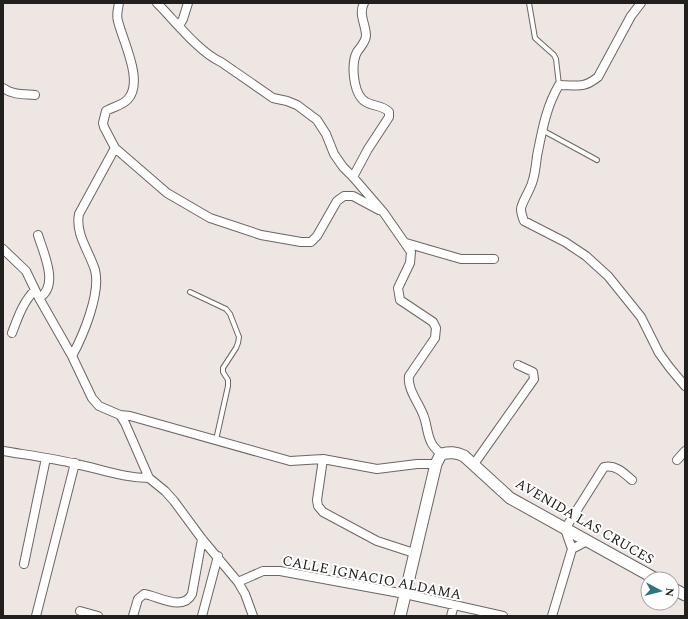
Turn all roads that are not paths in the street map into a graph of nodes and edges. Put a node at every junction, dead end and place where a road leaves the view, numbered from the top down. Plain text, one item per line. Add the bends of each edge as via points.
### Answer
1 (119, 3) edge
2 (157, 3) edge
3 (188, 3) edge
4 (364, 3) edge
5 (528, 3) edge
6 (641, 3) edge
7 (179, 26) junction
8 (559, 85) junction
9 (3, 88) edge
10 (35, 95) dead end
11 (542, 130) junction
12 (115, 148) junction
13 (597, 160) dead end
14 (353, 177) junction
15 (384, 213) junction
16 (38, 235) dead end
17 (406, 243) junction
18 (3, 249) edge
19 (494, 259) dead end
20 (35, 290) junction
21 (190, 292) dead end
22 (38, 298) junction
23 (12, 333) dead end
24 (72, 356) junction
25 (518, 366) dead end
26 (685, 386) edge
27 (120, 415) junction
28 (216, 440) junction
29 (3, 451) edge
30 (685, 451) edge
31 (46, 458) junction
32 (323, 459) junction
33 (439, 459) junction
34 (677, 460) dead end
35 (75, 463) junction
36 (474, 464) junction
37 (149, 478) junction
38 (632, 480) dead end
39 (565, 529) junction
40 (202, 539) junction
41 (587, 541) junction
42 (572, 549) junction
43 (414, 553) junction
44 (218, 556) junction
45 (24, 564) dead end
46 (641, 571) edge
47 (238, 582) junction
48 (405, 594) junction
49 (454, 605) junction
50 (80, 611) dead end
51 (36, 616) edge
52 (98, 616) edge
53 (133, 616) edge
54 (202, 616) edge
55 (253, 616) edge
56 (400, 616) edge
57 (451, 616) edge
58 (498, 616) edge
59 (552, 616) edge

1 - 12 street via 118,21 135,82 127,100 106,110 104,128
2 - 7 street
3 - 7 street
4 - 14 street via 361,14 366,35 354,59 355,82 361,98 367,103 386,109 389,117
5 - 8 lane via 535,38 556,59
6 - 8 street via 631,16 598,77 590,84 581,86
7 - 14 street via 213,58 273,98 287,101 311,114 326,134 343,168
8 - 11 street via 547,111
9 - 10 street via 16,94
11 - 13 lane
11 - 26 street via 533,182 521,207 521,215 524,220 586,256 608,276 641,317 659,353
12 - 15 street via 167,193 189,207 210,218 261,235 311,242 337,201 344,196 353,196
12 - 24 street via 79,214 80,232 95,271 95,284 86,326
14 - 15 street
15 - 17 street
16 - 22 street via 50,278 43,296
17 - 19 street via 462,259
17 - 33 street via 411,257 398,288 400,300 433,322 436,332 435,338 408,381
18 - 20 street via 26,271
20 - 22 street
20 - 23 street via 28,297
21 - 28 lane via 226,309 238,337 236,348 222,372 228,380 228,386
22 - 24 street
24 - 27 street via 98,406
25 - 36 street via 533,372 535,375 532,383
27 - 28 street
27 - 37 street
28 - 32 street via 290,462
29 - 31 street
30 - 34 street
31 - 35 street
31 - 45 street
32 - 33 street via 377,469
32 - 43 street via 317,500 323,512 377,541
33 - 36 street, AVENIDA LAS CRUCES via 450,452 458,453
33 - 43 street
35 - 37 street via 117,475
35 - 51 street
36 - 39 street, AVENIDA LAS CRUCES via 510,498
37 - 40 street via 174,501
38 - 39 street via 615,467 604,467
39 - 41 street, AVENIDA LAS CRUCES
39 - 42 street
40 - 44 street
40 - 53 street via 190,598 169,602 144,594 138,599
41 - 42 street
41 - 46 street, AVENIDA LAS CRUCES
42 - 59 street
43 - 48 street
44 - 47 street
44 - 54 street
47 - 48 street, CALLE IGNACIO ALDAMA via 263,571 280,571
47 - 55 street via 246,594
48 - 49 street, CALLE IGNACIO ALDAMA
48 - 56 street
49 - 57 street
49 - 58 street, CALLE IGNACIO ALDAMA
50 - 52 street

